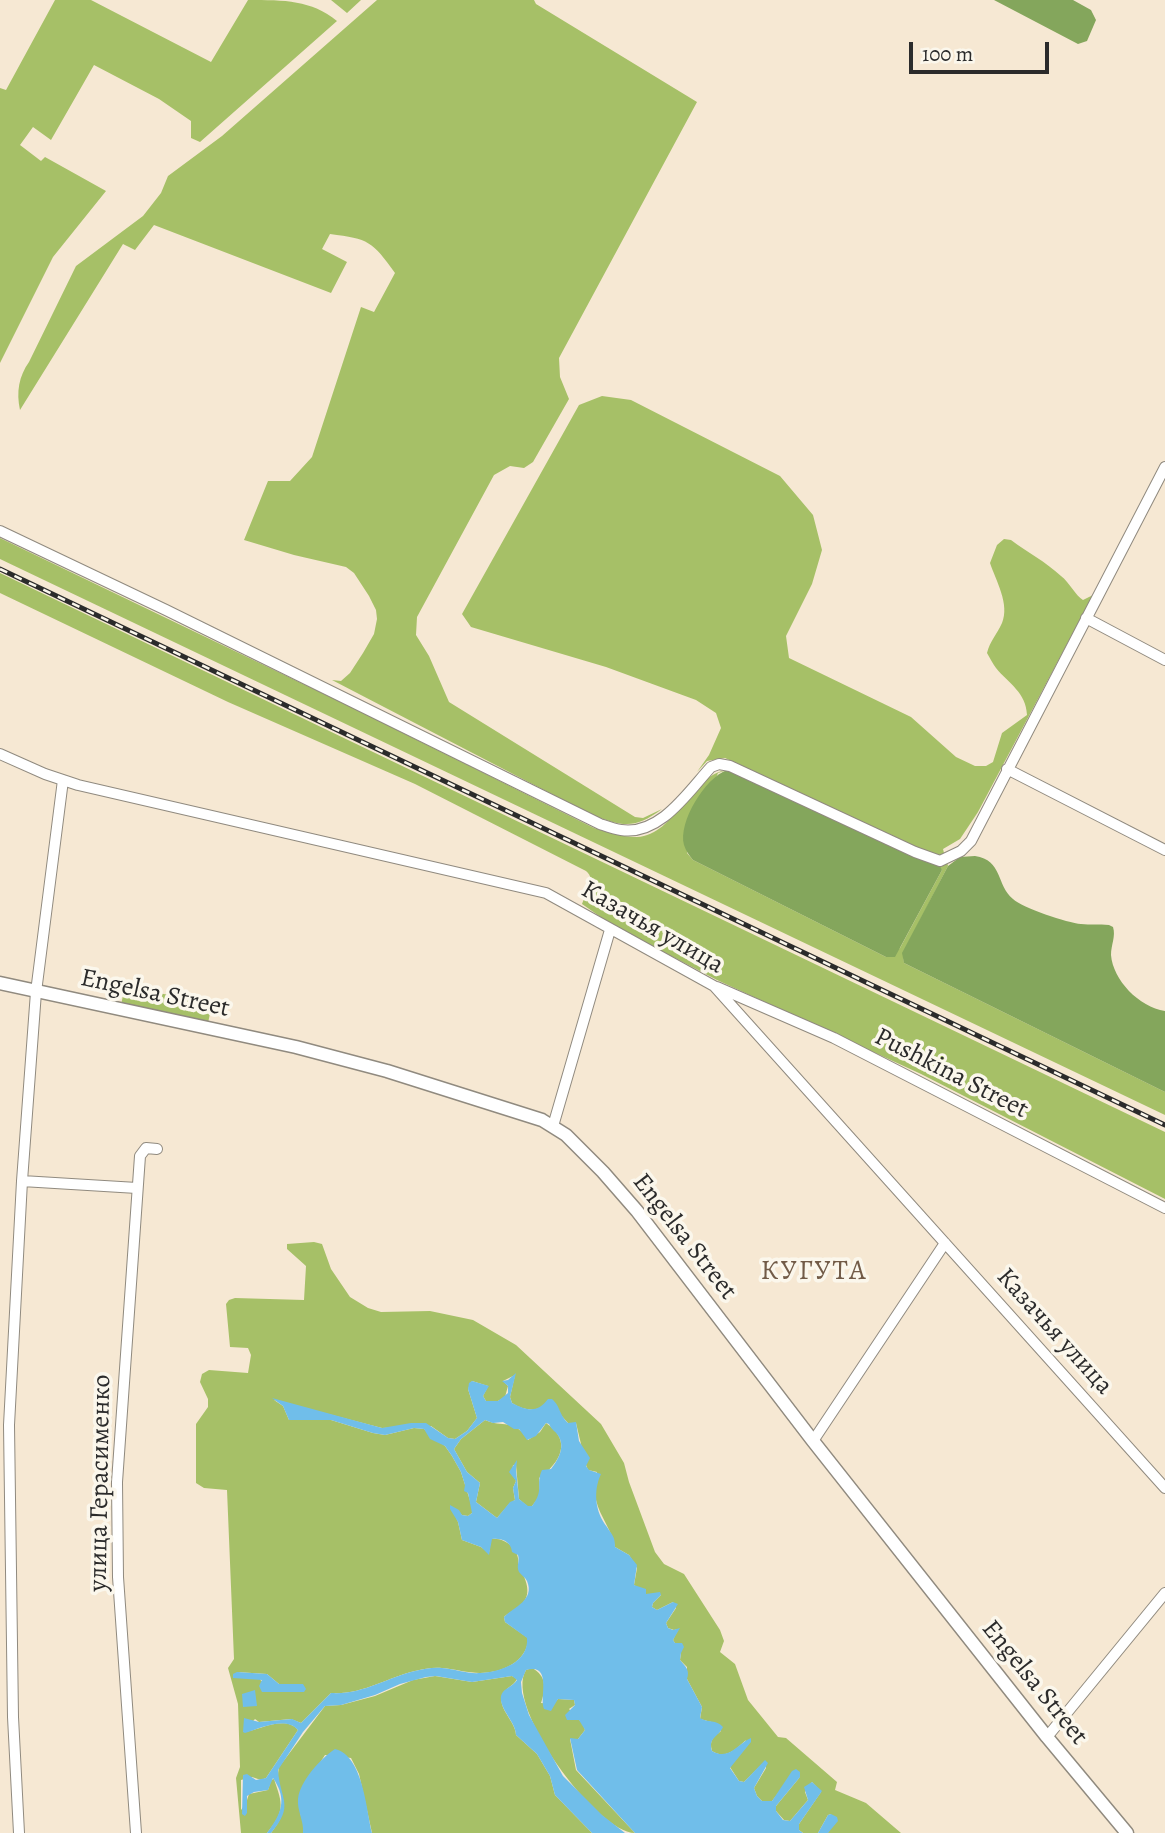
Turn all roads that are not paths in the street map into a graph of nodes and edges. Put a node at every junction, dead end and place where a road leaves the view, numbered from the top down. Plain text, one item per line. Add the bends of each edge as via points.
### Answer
1 (1165, 469) edge
2 (0, 531) edge
3 (1086, 618) junction
4 (1165, 660) edge
5 (0, 754) edge
6 (1007, 769) junction
7 (63, 780) junction
8 (1165, 850) edge
9 (610, 930) junction
10 (0, 984) edge
11 (714, 986) junction
12 (36, 992) junction
13 (553, 1125) junction
14 (157, 1149) dead end
15 (22, 1181) junction
16 (137, 1188) junction
17 (1165, 1208) edge
18 (946, 1243) junction
19 (5, 1424) edge
20 (813, 1441) junction
21 (1165, 1488) edge
22 (1165, 1593) edge
23 (1047, 1737) junction
24 (19, 1833) edge
25 (136, 1833) edge
26 (1127, 1833) edge

1 - 3 street
2 - 6 street via 621,831 652,825 711,767 730,765 940,861 971,841
3 - 4 street
3 - 6 street
5 - 7 street, Казачья улица
6 - 8 street
7 - 9 street, Казачья улица via 525,887 561,900
7 - 12 street
9 - 11 street, Казачья улица
9 - 13 street
10 - 12 street, Engelsa Street
11 - 17 street, Pushkina Street via 834,1038
11 - 18 street, Казачья улица
12 - 13 street, Engelsa Street via 296,1047 456,1091
12 - 15 street
13 - 20 street, Engelsa Street via 579,1146 628,1200
14 - 16 street, улица Герасименко via 141,1152
15 - 16 street
15 - 19 street
16 - 25 street, улица Герасименко via 117,1482 118,1577
18 - 20 street
18 - 21 street, Казачья улица
19 - 24 street
20 - 23 street, Engelsa Street
22 - 23 street
23 - 26 street, Engelsa Street

